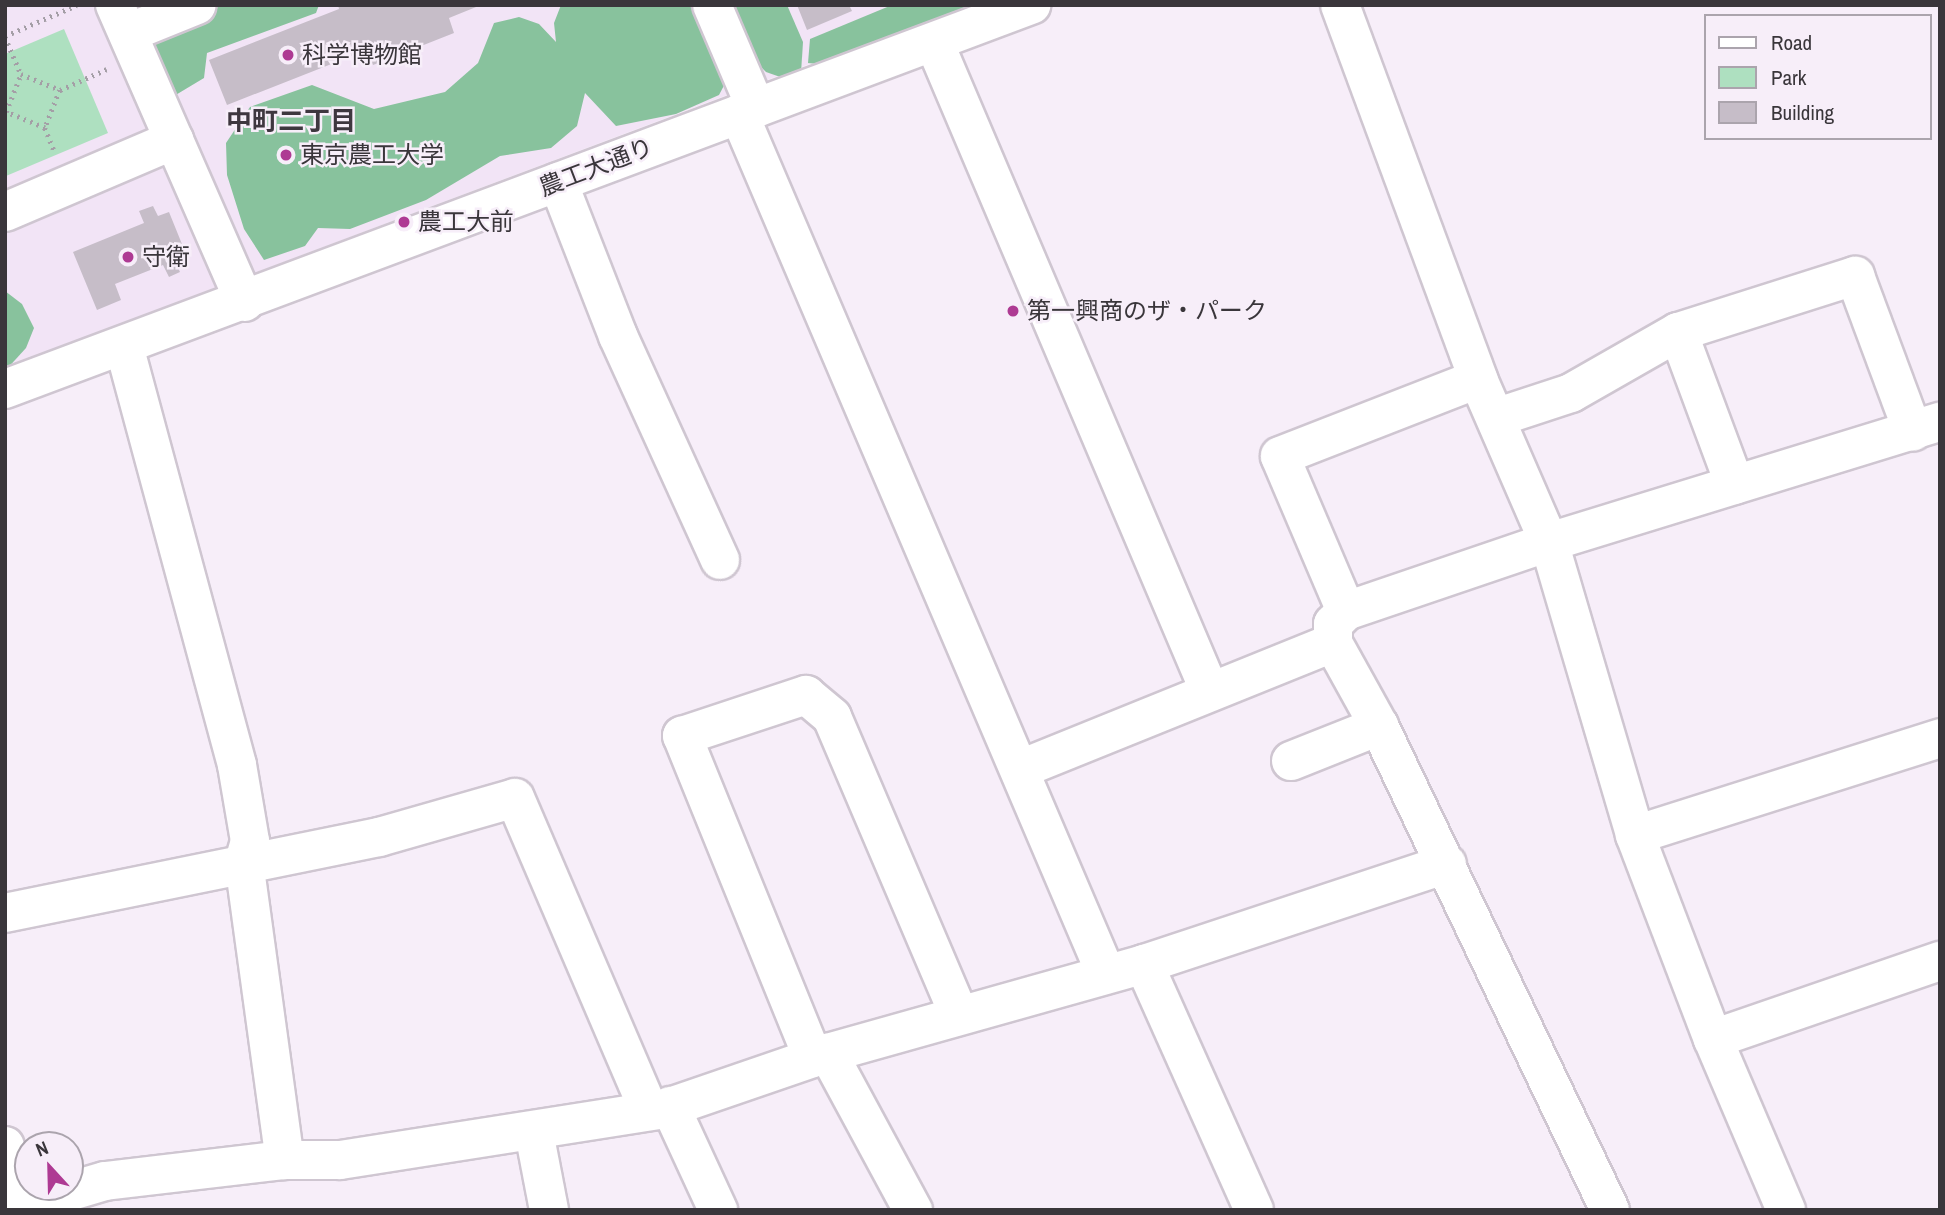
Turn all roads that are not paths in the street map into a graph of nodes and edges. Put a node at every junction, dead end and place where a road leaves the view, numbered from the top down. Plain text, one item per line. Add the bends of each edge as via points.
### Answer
1 (197, 5) edge
2 (712, 5) edge
3 (1031, 5) edge
4 (1340, 5) edge
5 (127, 31) edge
6 (934, 42) junction
7 (747, 111) junction
8 (174, 140) junction
9 (558, 182) junction
10 (5, 212) edge
11 (245, 302) junction
12 (1678, 332) junction
13 (124, 345) junction
14 (1478, 379) junction
15 (5, 389) edge
16 (1498, 417) junction
17 (1926, 427) edge
18 (1735, 485) junction
19 (1549, 542) junction
20 (720, 560) dead end
21 (1340, 627) junction
22 (1210, 692) junction
23 (1379, 726) junction
24 (1940, 738) edge
25 (1292, 761) dead end
26 (1023, 768) junction
27 (1635, 835) junction
28 (244, 862) junction
29 (1447, 864) junction
30 (5, 914) edge
31 (1940, 961) edge
32 (1144, 964) junction
33 (1107, 974) junction
34 (959, 1015) junction
35 (1713, 1039) junction
36 (820, 1055) junction
37 (659, 1109) junction
38 (534, 1132) junction
39 (5, 1146) edge
40 (285, 1160) junction
41 (13, 1207) edge
42 (549, 1210) edge
43 (718, 1210) edge
44 (913, 1210) edge
45 (1254, 1210) edge
46 (1610, 1210) edge
47 (1786, 1210) edge

1 - 5 street
2 - 7 street
3 - 6 street, 農工大通り
4 - 14 street
5 - 8 street
6 - 7 street, 農工大通り
6 - 22 street
7 - 9 street, 農工大通り
7 - 26 street
8 - 10 street
8 - 11 street
9 - 11 street, 農工大通り
9 - 20 street via 618,336
11 - 13 street, 農工大通り
12 - 16 street via 1571,393
12 - 17 street via 1855,276
12 - 18 street
13 - 15 street, 農工大通り
13 - 28 street via 237,765 250,841
14 - 16 street
14 - 21 street via 1280,456
16 - 19 street
17 - 18 street
18 - 19 street
19 - 21 street
19 - 27 street
21 - 22 street
21 - 23 street
22 - 26 street
23 - 25 street
23 - 29 street
24 - 27 street
26 - 33 street
27 - 35 street
28 - 30 street
28 - 37 street via 379,837 515,798
28 - 40 street
29 - 32 street
29 - 46 street
31 - 35 street
32 - 33 street
32 - 45 street
33 - 34 street
34 - 36 street
34 - 36 street via 832,717 806,695 682,736
35 - 47 street
36 - 37 street
36 - 44 street
37 - 38 street
37 - 43 street
38 - 40 street via 340,1160
38 - 42 street
39 - 41 street
40 - 41 street via 105,1181

